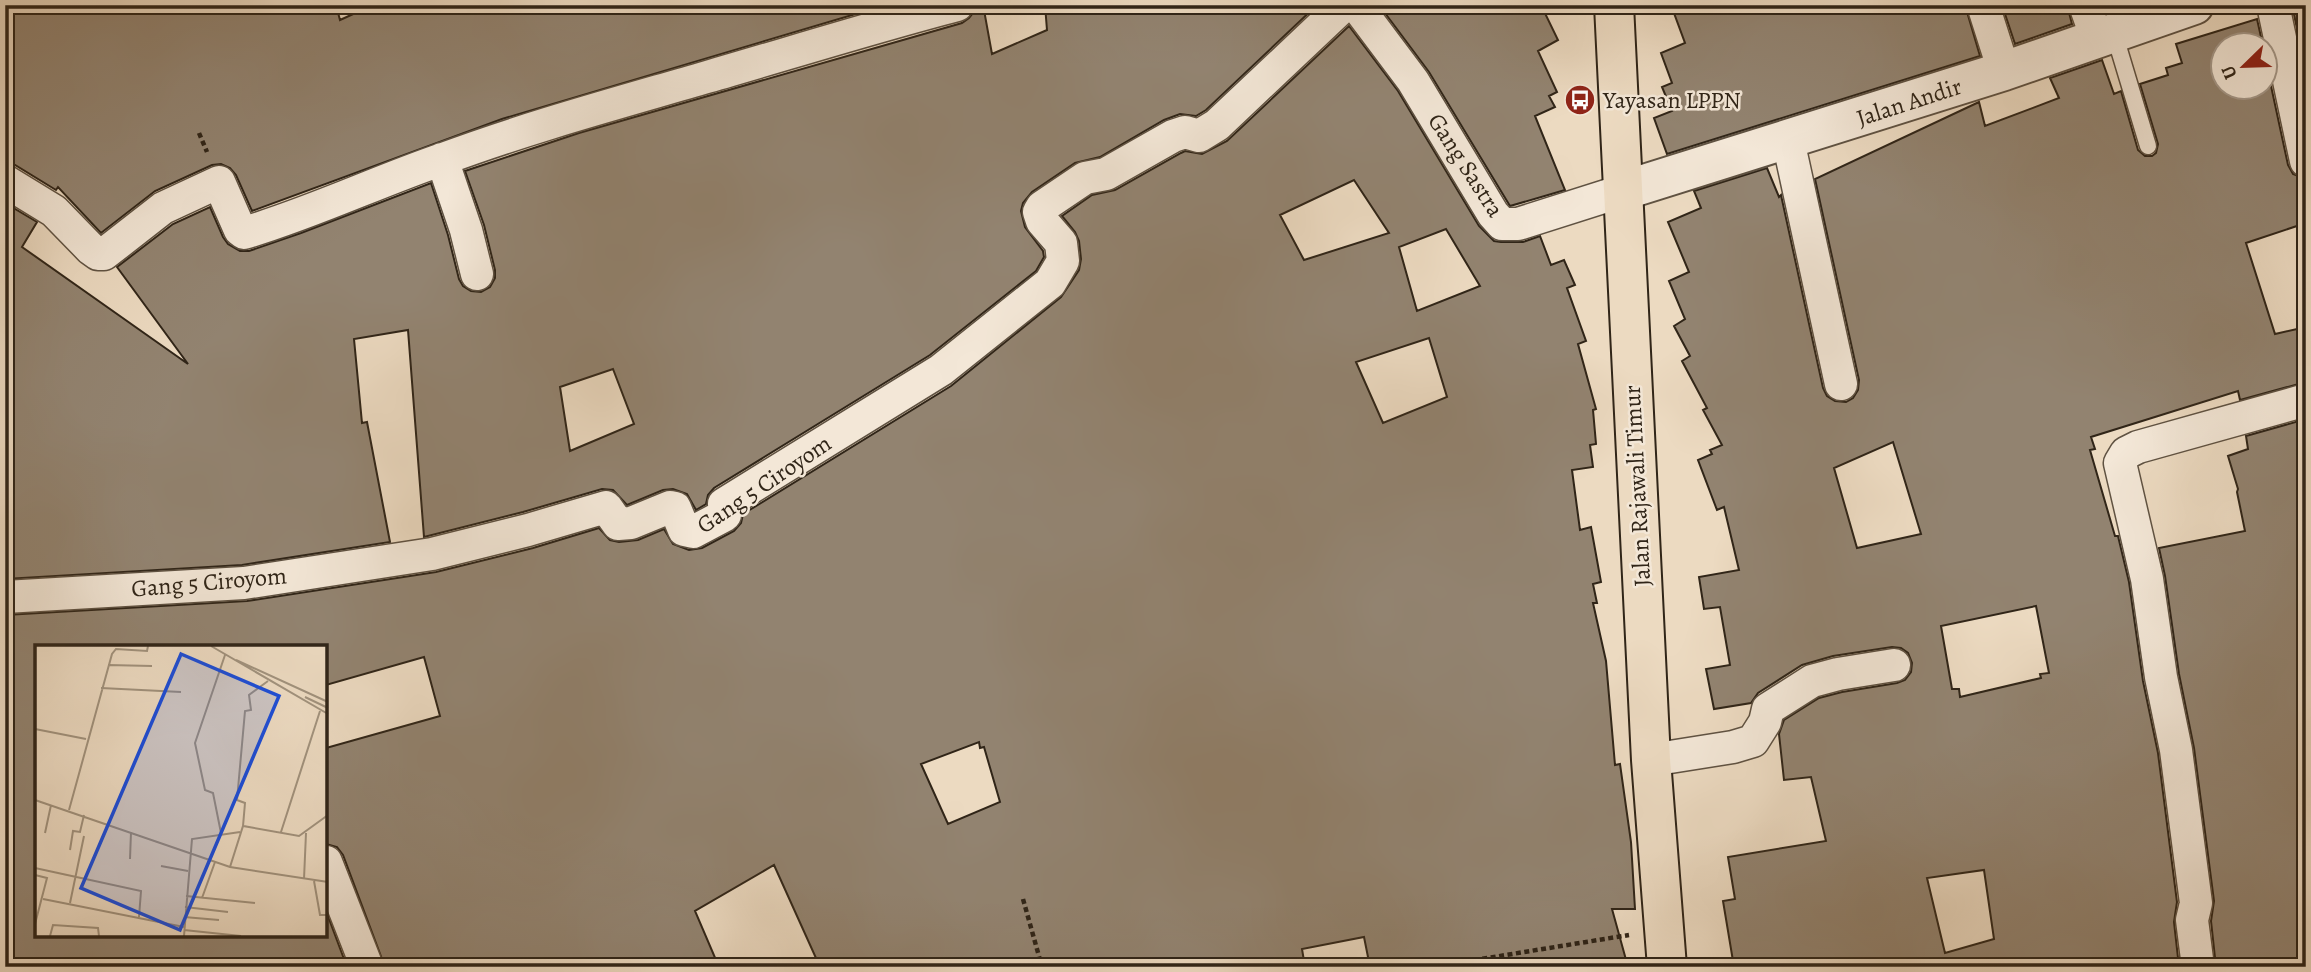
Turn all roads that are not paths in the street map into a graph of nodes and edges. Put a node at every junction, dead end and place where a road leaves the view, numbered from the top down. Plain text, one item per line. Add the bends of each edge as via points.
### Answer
1 (957, 5) edge
2 (1344, 5) edge
3 (1356, 5) edge
4 (1614, 5) edge
5 (1983, 5) edge
6 (2273, 5) edge
7 (2187, 7) edge
8 (2099, 26) edge
9 (2004, 71) junction
10 (1788, 140) junction
11 (2148, 146) dead end
12 (442, 159) junction
13 (2306, 161) edge
14 (5, 181) edge
15 (1622, 191) junction
16 (477, 274) dead end
17 (1841, 384) dead end
18 (2306, 400) edge
19 (5, 597) edge
20 (1894, 665) dead end
21 (1651, 760) junction
22 (327, 865) edge
23 (1666, 948) edge
24 (367, 967) edge
25 (2198, 967) edge

1 - 12 street via 619,101
2 - 19 street, Gang 5 Ciroyom via 1217,125 1199,136 1185,132 1173,136 1106,174 1085,178 1042,207 1042,220 1061,243 1063,261 1050,283 941,370 724,504 725,515 693,532 684,530 675,508 618,524 606,507 432,554 244,583
3 - 15 street, Gang Sastra via 1413,81 1502,224 1518,224
4 - 15 main road, Jalan Rajawali Timur
5 - 9 street
6 - 13 street
7 - 8 street, Jalan Andir
8 - 9 street, Jalan Andir
8 - 11 lane
9 - 10 street, Jalan Andir
10 - 15 street, Jalan Andir
10 - 17 street
12 - 14 street via 244,233 219,182 163,208 104,254 90,249 54,211
12 - 16 street
15 - 21 main road, Jalan Rajawali Timur
18 - 25 street via 2138,447 2120,463 2147,579 2176,750 2196,903 2192,920
20 - 21 street via 1812,681 1768,709 1753,741
21 - 23 main road, Jalan Rajawali Timur
22 - 24 street

